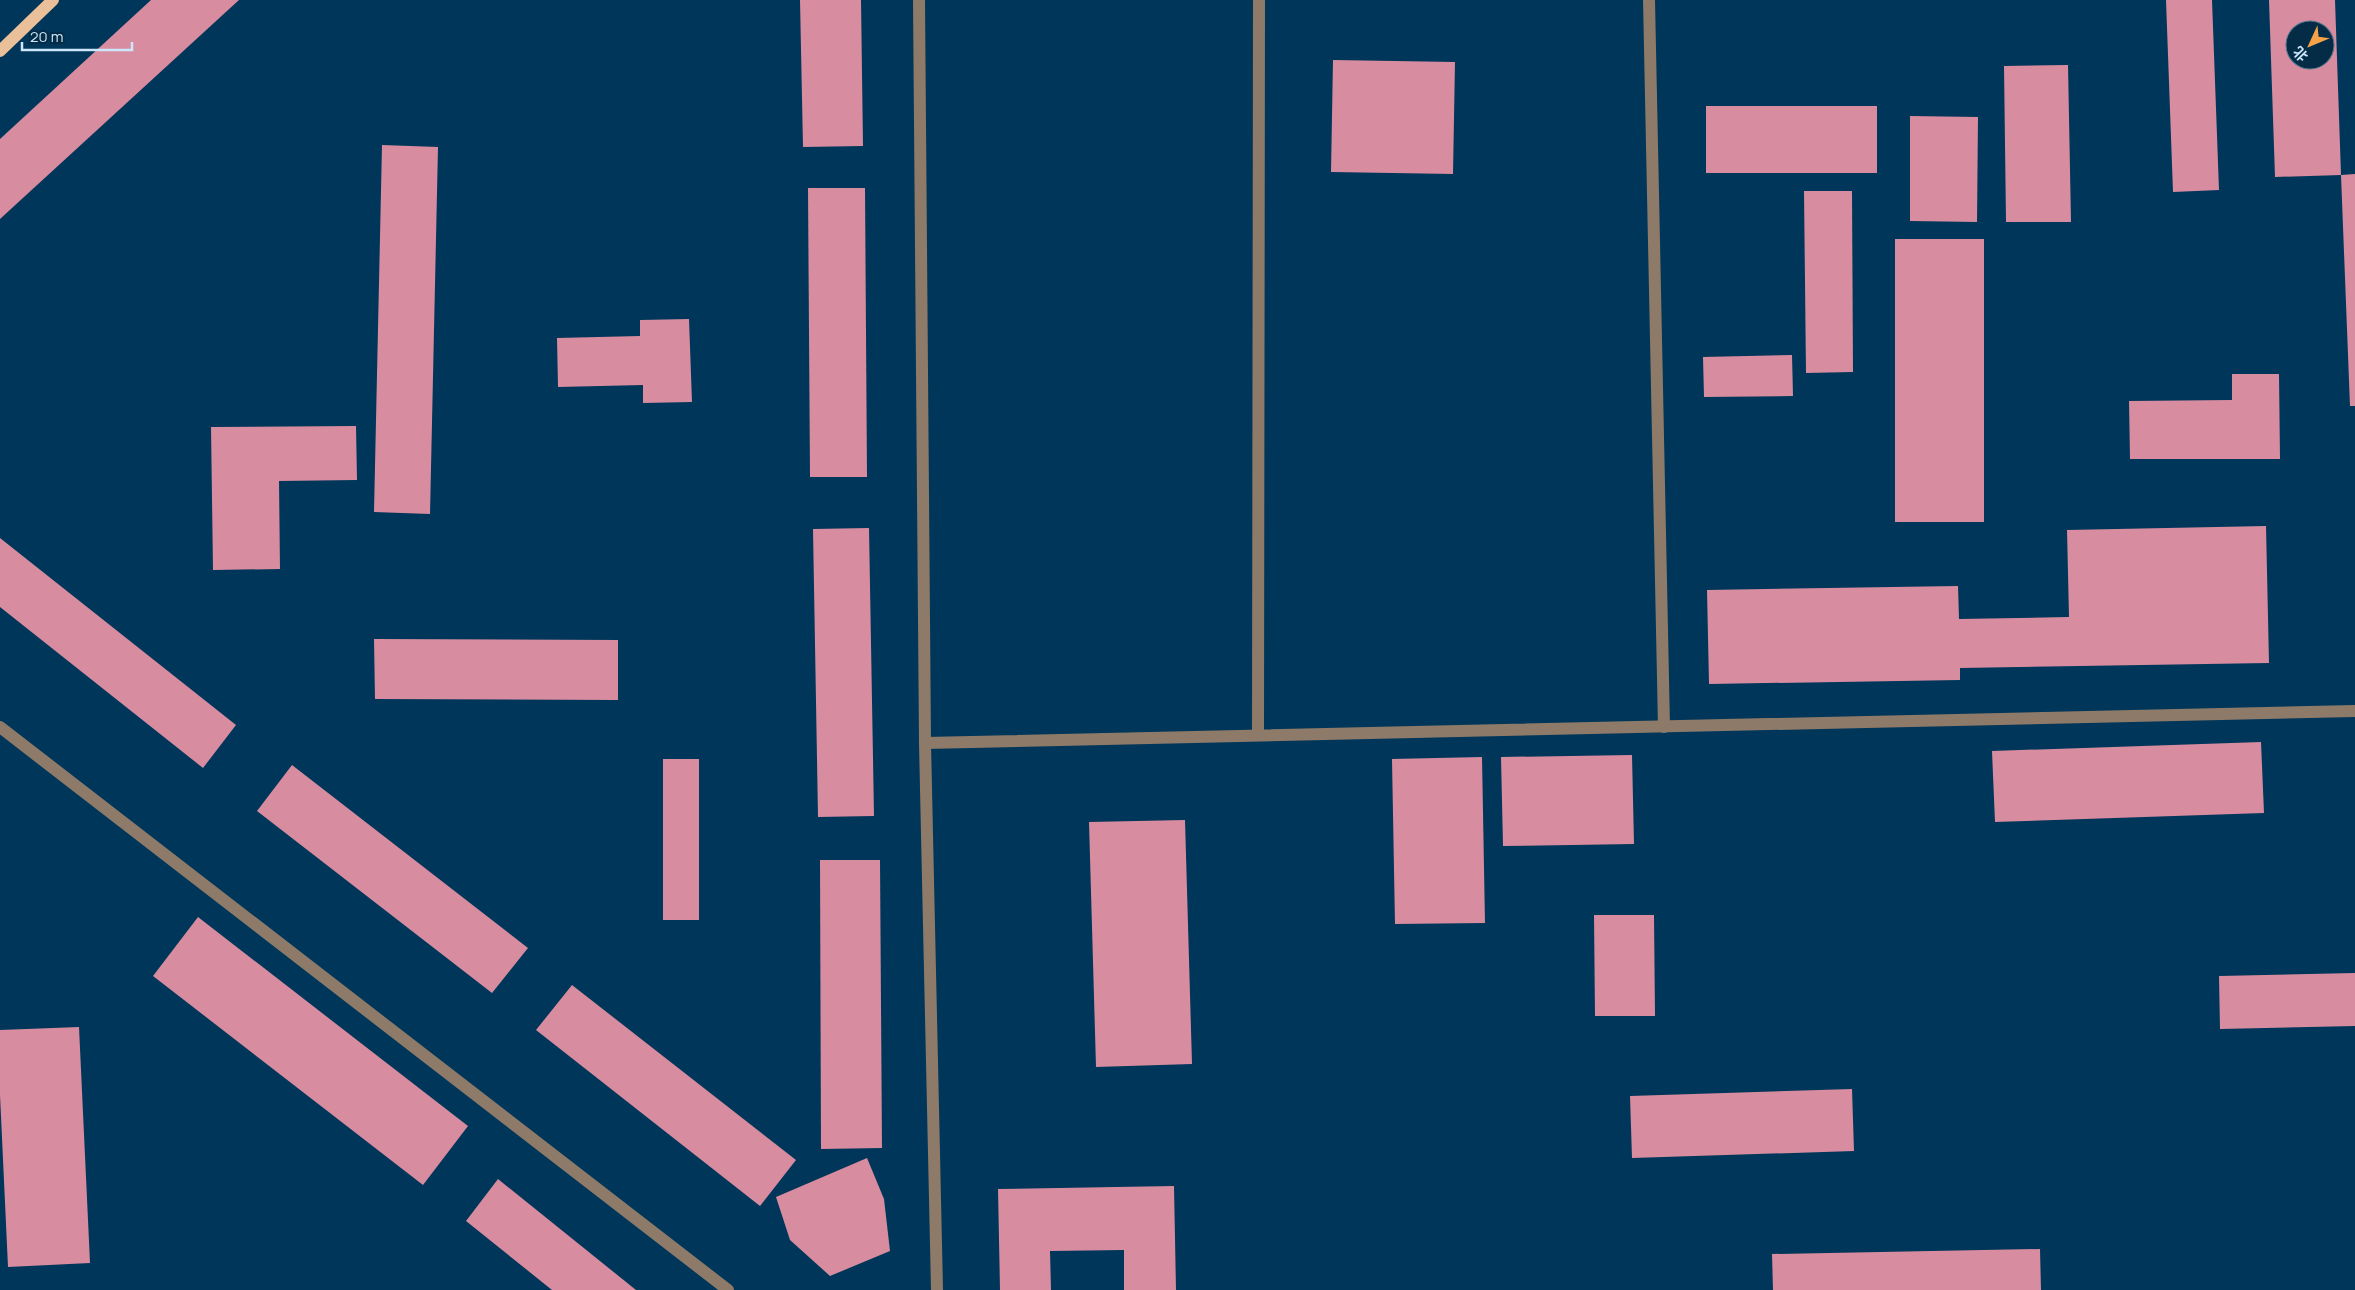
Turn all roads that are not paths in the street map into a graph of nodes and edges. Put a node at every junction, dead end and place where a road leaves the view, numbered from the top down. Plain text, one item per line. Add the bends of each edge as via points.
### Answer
1 (53, 0) edge
2 (919, 0) edge
3 (1260, 0) edge
4 (1649, 0) edge
5 (0, 51) edge
6 (2355, 711) edge
7 (1664, 726) junction
8 (0, 727) edge
9 (1258, 735) junction
10 (925, 743) junction
11 (728, 1290) edge
12 (937, 1290) edge

1 - 5 main road
2 - 10 street
3 - 9 street
4 - 7 street
6 - 7 street
7 - 9 street
8 - 11 street
9 - 10 street
10 - 12 street

